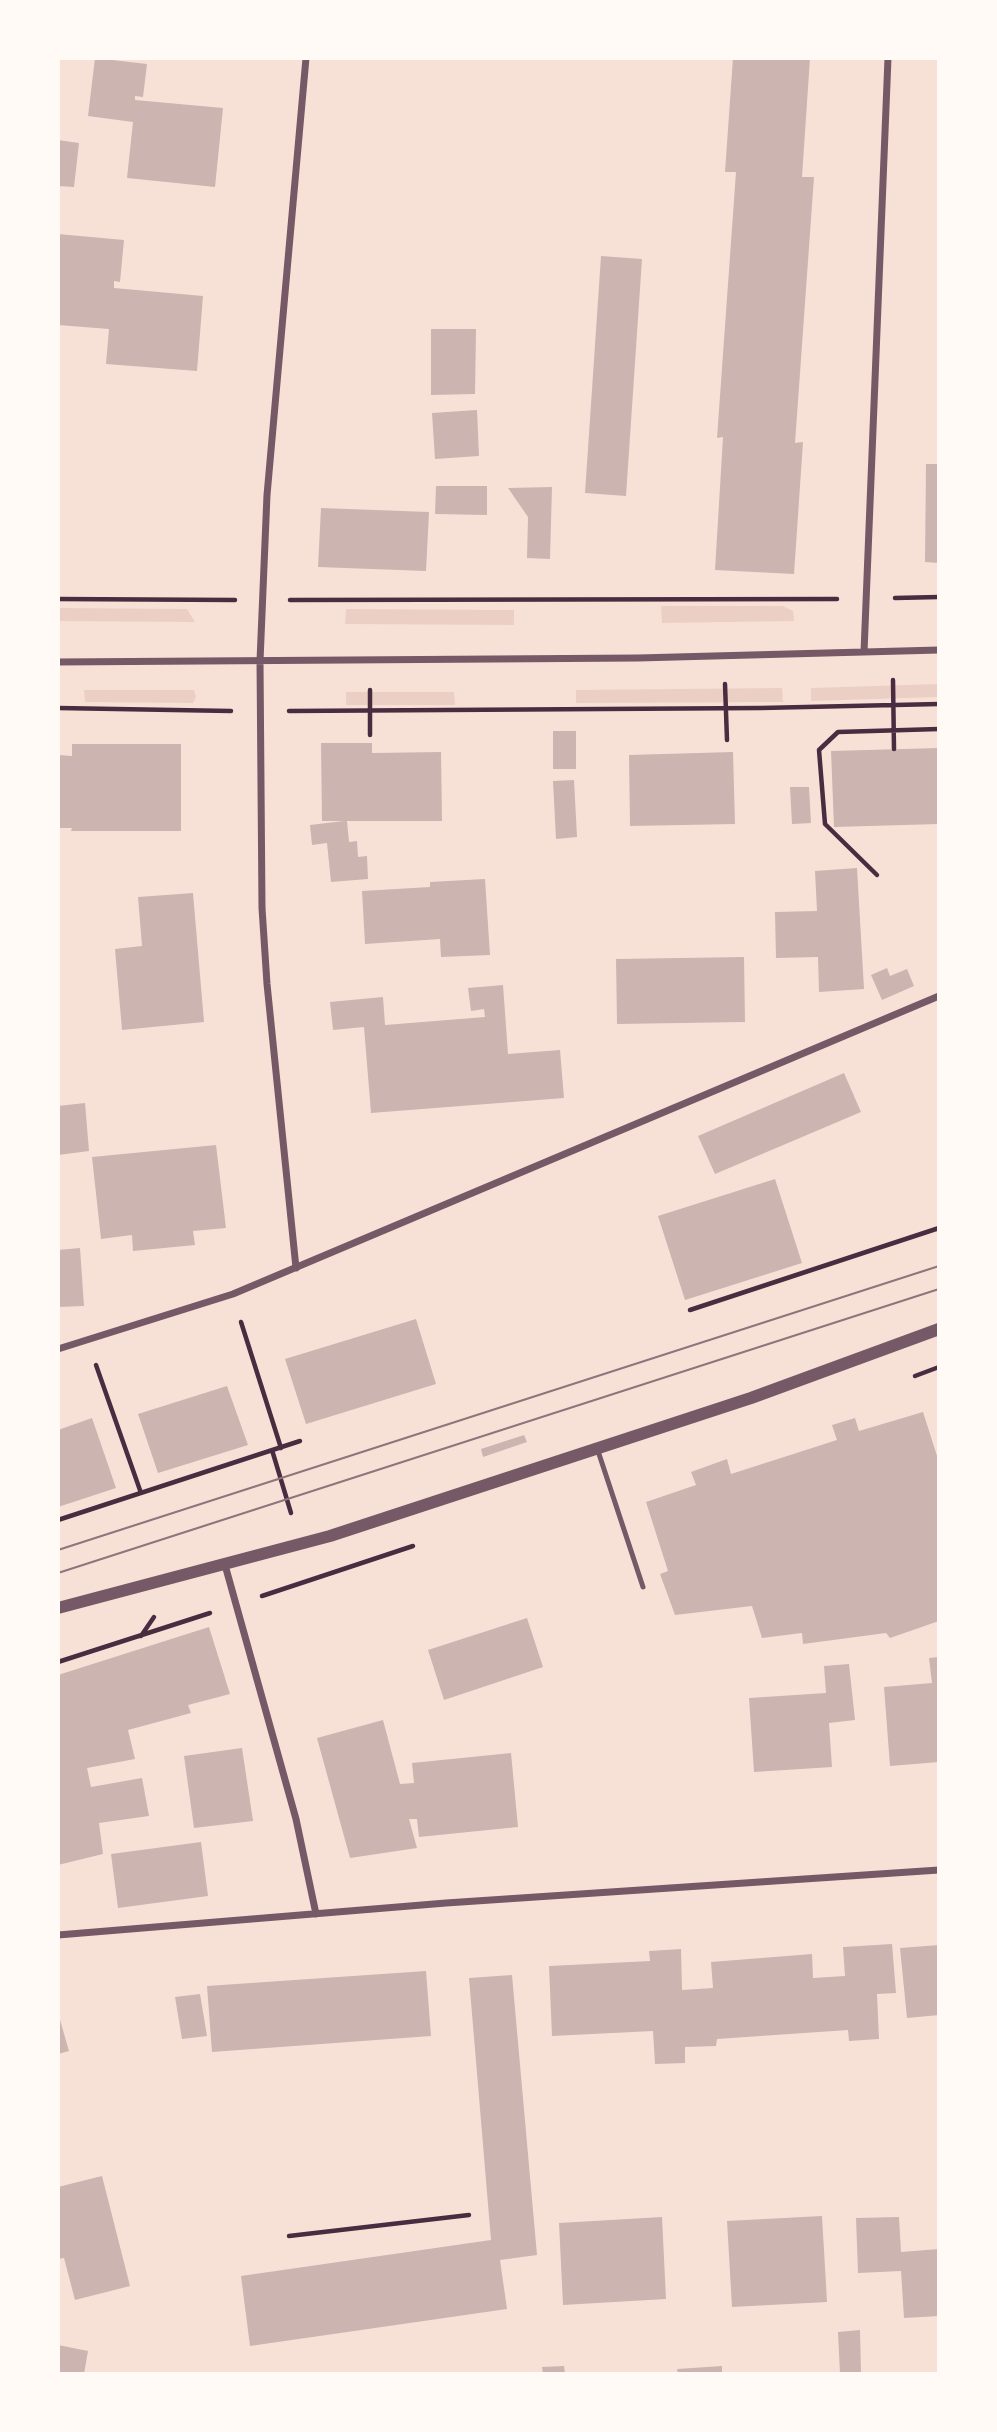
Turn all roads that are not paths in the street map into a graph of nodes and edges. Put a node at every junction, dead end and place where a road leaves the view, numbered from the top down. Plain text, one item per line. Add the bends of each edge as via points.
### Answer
1 (306, 58) edge
2 (888, 58) edge
3 (939, 650) edge
4 (864, 652) junction
5 (58, 662) edge
6 (260, 662) junction
7 (939, 996) edge
8 (296, 1268) junction
9 (939, 1329) edge
10 (58, 1349) edge
11 (597, 1448) junction
12 (225, 1565) junction
13 (643, 1587) dead end
14 (58, 1608) edge
15 (939, 1870) edge
16 (316, 1914) junction
17 (58, 1935) edge

1 - 6 street via 282,302
2 - 4 street
3 - 4 street
4 - 6 street
5 - 6 street
6 - 8 street via 267,984
7 - 8 street
8 - 10 street via 233,1294
9 - 11 street
11 - 12 street via 330,1536
11 - 13 lane
12 - 14 street
12 - 16 street via 296,1819
15 - 16 street
16 - 17 street

